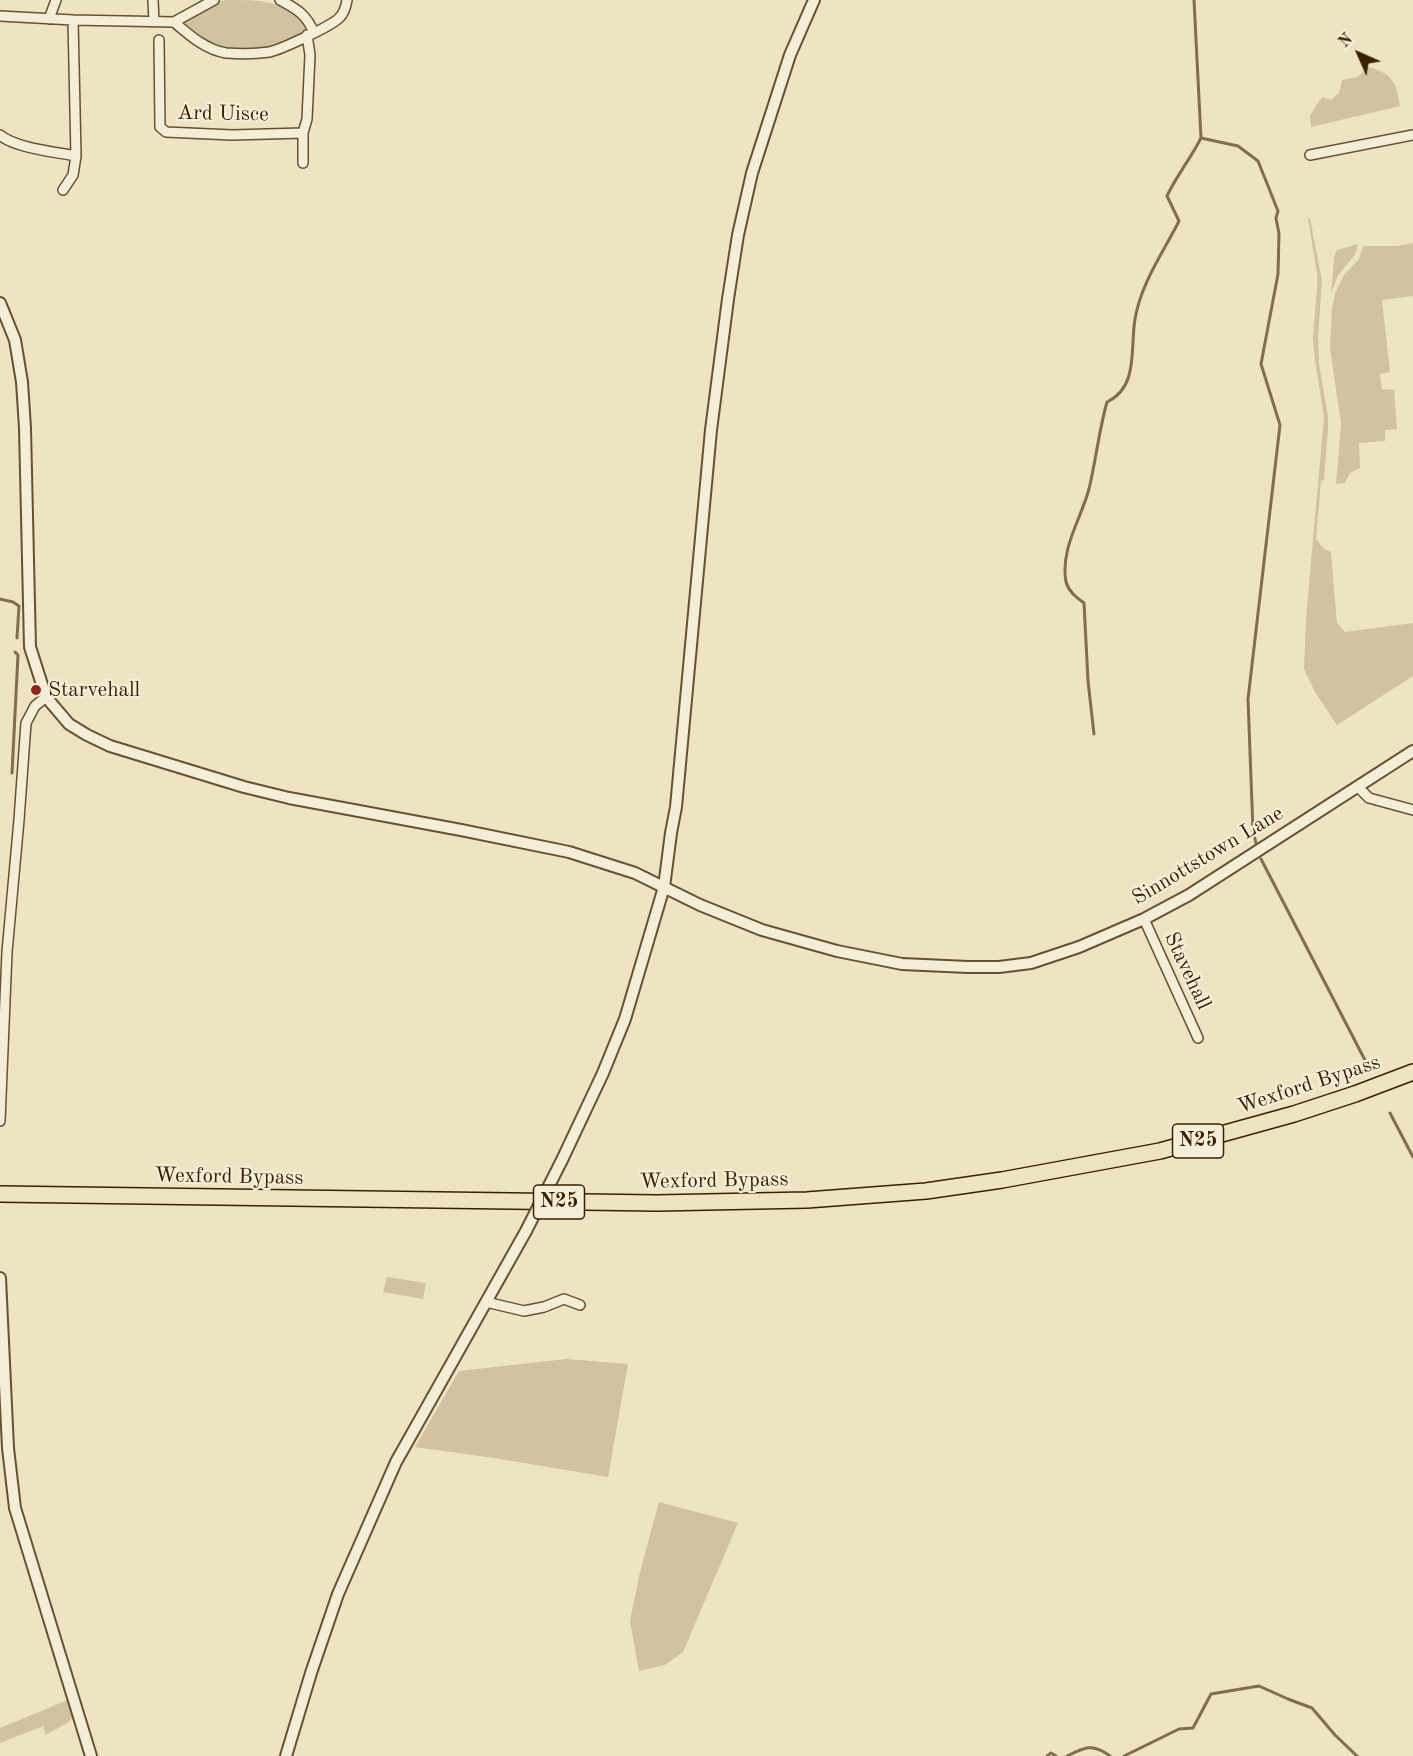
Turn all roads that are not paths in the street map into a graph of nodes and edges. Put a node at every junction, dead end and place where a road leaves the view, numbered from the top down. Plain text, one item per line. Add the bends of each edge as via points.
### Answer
1 (56, 0) edge
2 (153, 0) edge
3 (214, 0) edge
4 (280, 0) edge
5 (347, 0) edge
6 (814, 0) edge
7 (0, 16) edge
8 (50, 19) junction
9 (73, 20) junction
10 (154, 22) junction
11 (174, 22) junction
12 (310, 34) junction
13 (159, 40) dead end
14 (303, 132) junction
15 (0, 135) edge
16 (1413, 135) edge
17 (1310, 155) dead end
18 (76, 156) junction
19 (303, 162) dead end
20 (63, 190) dead end
21 (0, 303) edge
22 (46, 697) junction
23 (1413, 751) edge
24 (1358, 787) junction
25 (1413, 810) edge
26 (664, 887) junction
27 (1144, 920) junction
28 (1198, 1038) dead end
29 (1413, 1072) edge
30 (0, 1121) edge
31 (0, 1194) edge
32 (0, 1278) edge
33 (486, 1302) junction
34 (580, 1305) dead end
35 (91, 1756) edge
36 (286, 1756) edge

1 - 8 street
2 - 10 street
3 - 11 street
4 - 12 street via 300,10 311,25
5 - 12 street via 340,17
6 - 26 street via 790,55 752,173 738,235 711,430 677,796
7 - 8 street
8 - 9 street
9 - 10 street
9 - 18 street
10 - 11 street
11 - 12 street via 206,46 224,52 269,51
12 - 14 street via 307,119
13 - 14 street, Ard Uisce via 160,126 166,132
14 - 19 street
15 - 18 street via 27,146
16 - 17 street
18 - 20 street via 73,175
21 - 22 street via 15,340 22,382 30,647
22 - 26 street, Sinnottstown Lane via 69,724 87,735 244,787 569,852
22 - 30 street via 35,706 26,723 7,952
23 - 24 street, Sinnottstown Lane
24 - 25 street via 1369,798
24 - 27 street, Sinnottstown Lane via 1189,896
26 - 27 street, Sinnottstown Lane via 762,930 837,951 925,966 1031,963
26 - 33 street, bridge via 625,1019 603,1073 526,1231
27 - 28 street, Stavehall
29 - 31 highway, Wexford Bypass / N25 via 1287,1116 1160,1151 1002,1180 916,1191 807,1200 657,1203
32 - 35 street via 8,1448 15,1508
33 - 34 street via 524,1311 564,1299
33 - 36 street via 396,1462 338,1594

